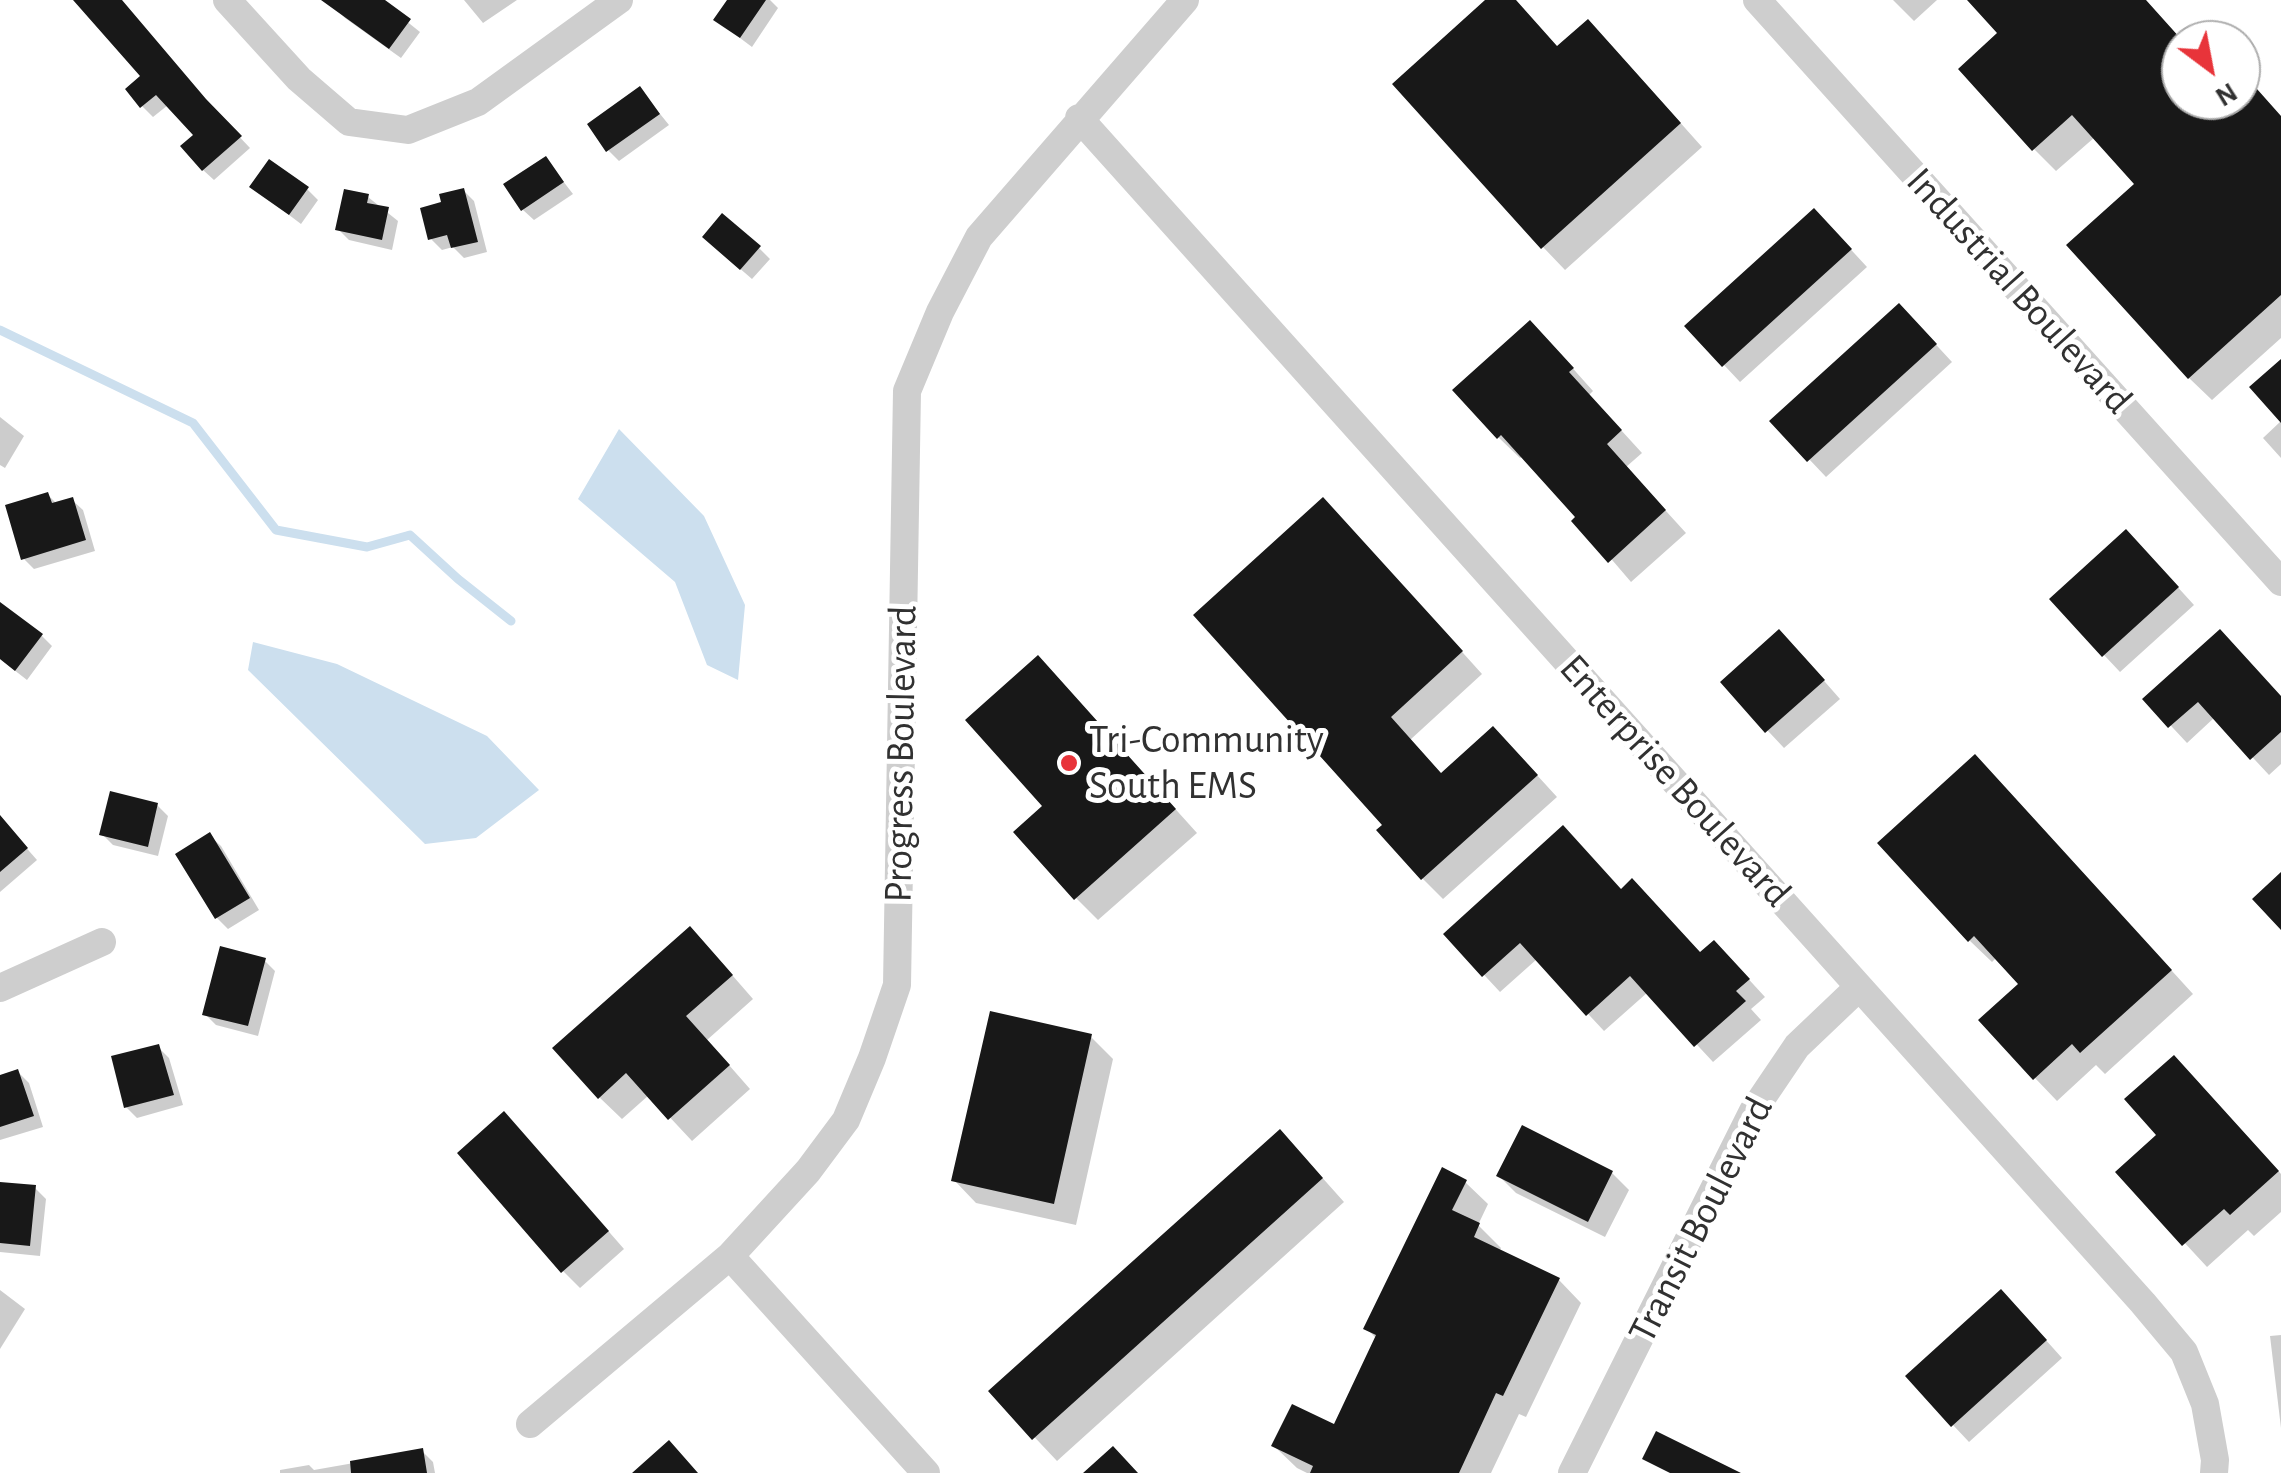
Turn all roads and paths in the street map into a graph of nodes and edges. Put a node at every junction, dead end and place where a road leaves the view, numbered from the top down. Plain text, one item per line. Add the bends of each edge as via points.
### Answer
1 (227, 0) edge
2 (619, 0) edge
3 (1185, 0) edge
4 (1757, 0) edge
5 (1079, 118) junction
6 (2281, 582) edge
7 (102, 942) dead end
8 (1859, 987) junction
9 (0, 988) edge
10 (730, 1256) junction
11 (530, 1424) dead end
12 (926, 1473) edge
13 (1572, 1473) edge
14 (2214, 1473) edge

1 - 2 street via 298,79 349,122 408,130 478,102
3 - 5 street, Progress Boulevard
4 - 6 street, Industrial Boulevard
5 - 8 street, Enterprise Boulevard
5 - 10 street, Progress Boulevard via 979,237 907,390 897,985 846,1120
7 - 9 street
8 - 13 street, Transit Boulevard via 1797,1046 1753,1111
8 - 14 street, Enterprise Boulevard via 2184,1352 2205,1404
10 - 11 street, Progress Boulevard
10 - 12 street

